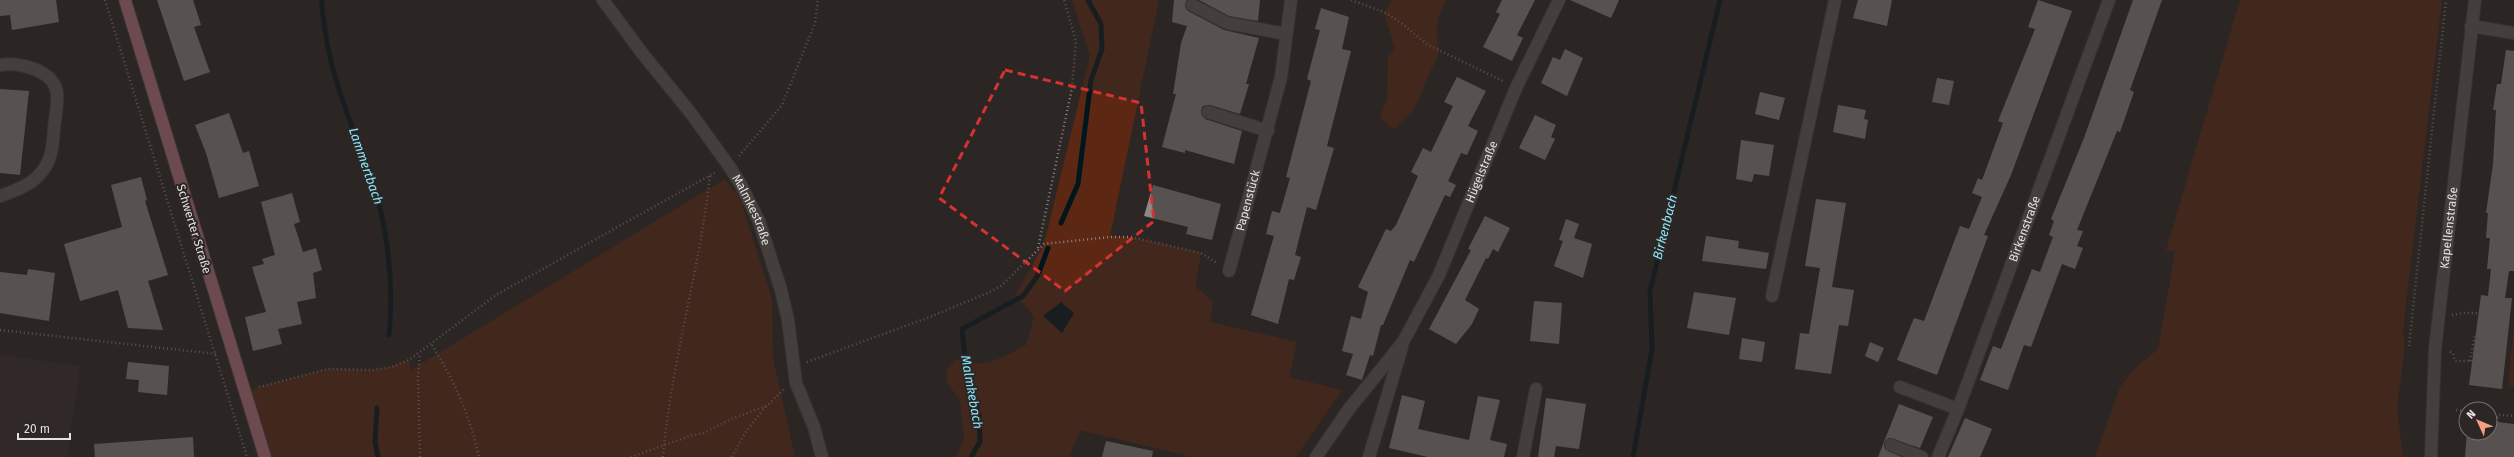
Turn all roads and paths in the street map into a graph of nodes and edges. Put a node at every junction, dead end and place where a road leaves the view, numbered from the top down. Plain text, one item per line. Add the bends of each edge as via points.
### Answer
1 (105, 0) edge
2 (125, 0) edge
3 (604, 0) edge
4 (818, 0) edge
5 (1064, 0) edge
6 (1291, 0) edge
7 (1351, 0) edge
8 (1559, 0) edge
9 (1835, 0) edge
10 (2110, 0) edge
11 (2446, 0) edge
12 (2475, 0) edge
13 (1192, 5) dead end
14 (2471, 26) junction
15 (2514, 33) edge
16 (1286, 34) junction
17 (0, 65) edge
18 (1516, 88) junction
19 (1208, 112) dead end
20 (1268, 131) junction
21 (729, 166) junction
22 (710, 175) junction
23 (0, 196) edge
24 (1038, 248) junction
25 (1229, 271) joint
26 (1772, 296) dead end
27 (2478, 313) dead end
28 (2440, 316) junction
29 (0, 330) edge
30 (2475, 334) dead end
31 (1403, 342) junction
32 (432, 345) junction
33 (2409, 346) dead end
34 (420, 353) junction
35 (216, 354) junction
36 (232, 355) junction
37 (2435, 358) junction
38 (792, 367) junction
39 (796, 383) junction
40 (1900, 387) dead end
41 (1536, 389) dead end
42 (245, 391) junction
43 (767, 406) junction
44 (1958, 409) junction
45 (2498, 415) edge
46 (2514, 416) edge
47 (665, 444) junction
48 (1891, 445) dead end
49 (247, 457) edge
50 (265, 457) edge
51 (420, 457) edge
52 (479, 457) edge
53 (631, 457) edge
54 (663, 457) edge
55 (732, 457) edge
56 (822, 457) edge
57 (1316, 457) edge
58 (1369, 457) edge
59 (1523, 457) edge
60 (1922, 457) edge
61 (1938, 457) edge
62 (2431, 457) edge

1 - 35 path
2 - 36 main road, Schwerter Straße
3 - 21 street, Malmkestraße
4 - 21 path via 815,23 782,105 754,141
5 - 24 path via 1076,41 1072,88
6 - 16 street, Papenstück
7 - 18 path via 1400,22 1428,45
8 - 18 street, Hügelstraße
9 - 26 street
10 - 44 street, Birkenstraße
11 - 33 path
12 - 14 street, Kapellenstraße
13 - 16 street via 1227,23
14 - 15 street
14 - 28 street, Kapellenstraße
16 - 20 street, Papenstück
17 - 23 street via 17,63 31,67 48,76 58,93 52,154 38,176 14,191
18 - 31 street, Hügelstraße via 1439,275
19 - 20 street
20 - 25 street, Papenstück
21 - 22 path
21 - 38 street, Malmkestraße via 759,221 772,258 788,320
22 - 32 path via 496,295 452,326
22 - 47 path via 706,217 670,402
24 - 25 path via 1044,244 1066,240 1131,237 1201,253
24 - 38 path via 1013,276 990,292 930,317
27 - 28 path via 2463,312 2458,315
28 - 37 street, Kapellenstraße
29 - 35 path
30 - 37 path via 2471,361 2455,361 2453,353 2445,351
31 - 57 street, Hügelstraße via 1349,409
31 - 58 street, Hügelstraße
32 - 34 path
32 - 52 path via 449,372 464,405
34 - 42 path via 391,367 373,370 328,369
34 - 51 path
35 - 36 path
35 - 49 path
36 - 42 main road, Schwerter Straße
37 - 62 street, Kapellenstraße
38 - 39 street, Malmkestraße
39 - 43 path via 783,389
39 - 56 street, Malmkestraße via 814,426
40 - 44 street
41 - 59 street
42 - 50 main road, Schwerter Straße
43 - 47 path via 731,419 704,434
43 - 55 path via 745,433
44 - 61 street, Birkenstraße
45 - 46 path
47 - 53 path
47 - 54 path
48 - 60 street

